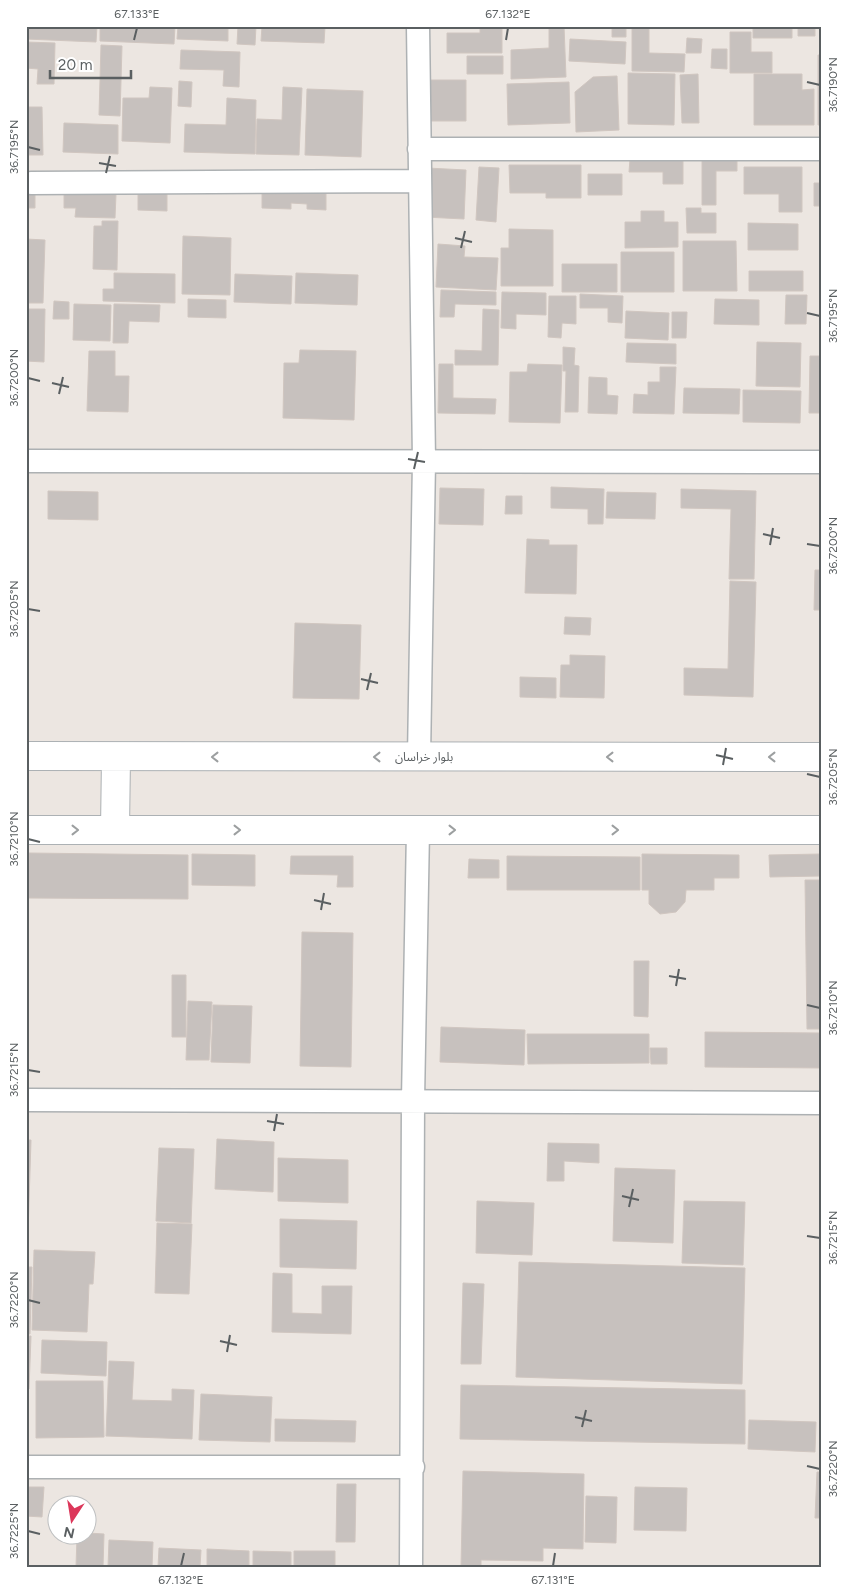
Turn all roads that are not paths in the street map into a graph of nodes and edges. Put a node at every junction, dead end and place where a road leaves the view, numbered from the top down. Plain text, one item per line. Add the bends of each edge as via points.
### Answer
1 (418, 26) edge
2 (419, 148) junction
3 (821, 150) edge
4 (420, 181) junction
5 (31, 183) dead end
6 (26, 461) edge
7 (424, 461) junction
8 (821, 462) edge
9 (26, 756) edge
10 (116, 757) junction
11 (419, 757) junction
12 (821, 758) edge
13 (26, 830) edge
14 (115, 830) junction
15 (418, 830) junction
16 (821, 830) edge
17 (26, 1100) edge
18 (413, 1100) junction
19 (821, 1103) edge
20 (26, 1467) edge
21 (413, 1467) junction
22 (411, 1567) edge

1 - 2 street
2 - 3 street
2 - 4 street
4 - 5 street
4 - 7 street
6 - 7 street
7 - 8 street
7 - 11 street
9 - 10 main road, بلوار خراسان
11 -> 10 main road, بلوار خراسان
10 - 14 main road
12 -> 11 main road, بلوار خراسان
13 -> 14 main road
14 -> 15 main road
15 -> 16 main road
15 - 18 street
17 - 18 street
18 - 19 street
18 - 21 street
20 - 21 street
21 - 22 street

